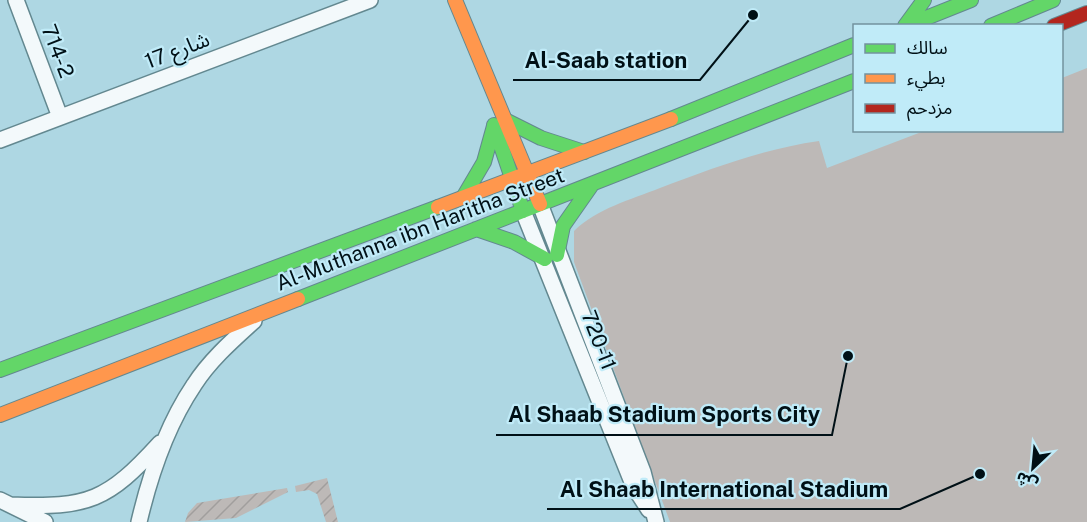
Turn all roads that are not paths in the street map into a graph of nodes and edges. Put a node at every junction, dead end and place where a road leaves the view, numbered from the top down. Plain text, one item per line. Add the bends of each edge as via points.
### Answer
1 (16, 0) edge
2 (370, 0) edge
3 (455, 0) edge
4 (924, 0) edge
5 (971, 0) edge
6 (1053, 0) edge
7 (1087, 13) edge
8 (906, 24) edge
9 (910, 24) edge
10 (996, 24) edge
11 (1059, 24) edge
12 (853, 46) edge
13 (853, 82) edge
14 (853, 94) edge
15 (775, 113) junction
16 (60, 117) junction
17 (500, 123) junction
18 (0, 140) edge
19 (584, 152) junction
20 (527, 172) junction
21 (512, 178) junction
22 (592, 184) junction
23 (464, 196) junction
24 (540, 204) junction
25 (524, 211) junction
26 (476, 229) junction
27 (551, 257) junction
28 (264, 312) junction
29 (0, 370) edge
30 (0, 415) edge
31 (170, 432) junction
32 (6, 503) edge
33 (654, 518) edge
34 (45, 522) edge
35 (139, 522) edge

1 - 16 street, 714-2
2 - 16 street, شارع 17
3 - 17 main road
4 - 8 main road
5 - 9 main road
6 - 10 main road
7 - 11 main road
12 - 19 main road, Al-Muthanna ibn Haritha Street
13 - 15 main road, Al-Muthanna ibn Haritha Street
14 - 15 main road
15 - 22 main road, Al-Muthanna ibn Haritha Street
16 - 18 street, شارع 17
17 - 19 main road
17 - 20 main road
17 - 21 main road
17 - 23 main road
19 - 20 main road, Al-Muthanna ibn Haritha Street
20 - 21 main road, Al-Muthanna ibn Haritha Street
20 - 24 main road
21 - 23 main road, Al-Muthanna ibn Haritha Street
21 - 25 main road
22 - 24 main road, Al-Muthanna ibn Haritha Street
22 - 27 main road via 564,222
23 - 29 main road, Al-Muthanna ibn Haritha Street
24 - 25 main road, Al-Muthanna ibn Haritha Street
24 - 27 street, 720-11
25 - 26 main road, Al-Muthanna ibn Haritha Street
25 - 27 street, 720-11
26 - 27 main road
26 - 28 main road, Al-Muthanna ibn Haritha Street
27 - 33 street, 720-11 via 634,488
28 - 30 main road, Al-Muthanna ibn Haritha Street
28 - 31 street via 223,349 194,385
31 - 32 street via 130,476 99,497 59,507
31 - 35 street via 149,479
32 - 34 street

